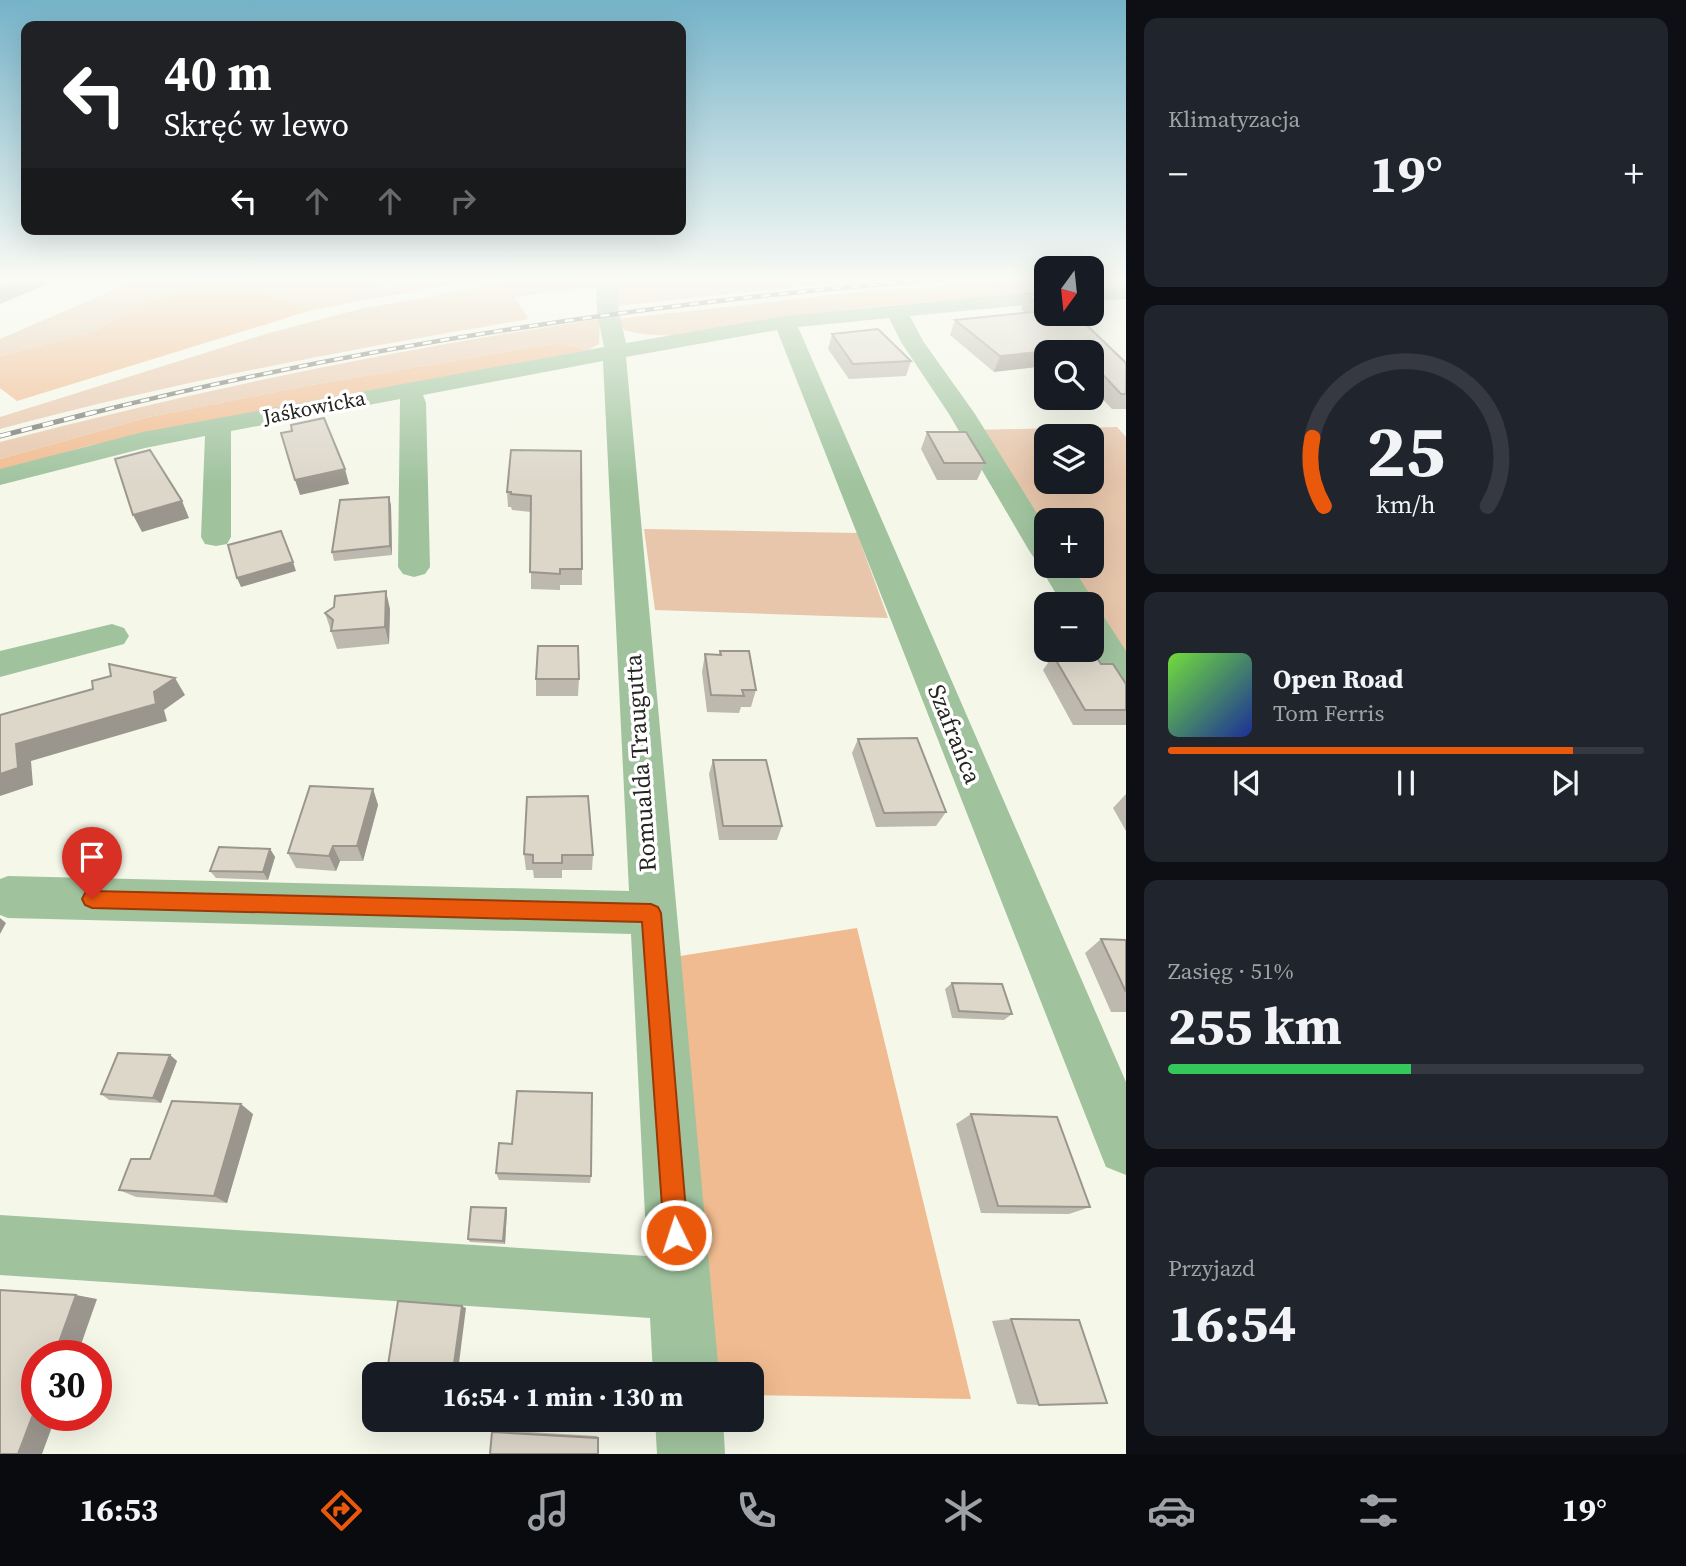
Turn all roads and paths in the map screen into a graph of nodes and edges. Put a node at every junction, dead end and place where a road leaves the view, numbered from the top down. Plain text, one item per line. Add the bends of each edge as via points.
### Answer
1 (613, 347) edge
2 (643, 347) edge
3 (795, 347) edge
4 (915, 347) edge
5 (614, 352) junction
6 (408, 389) junction
7 (218, 426) junction
8 (0, 477) edge
9 (1034, 532) edge
10 (216, 537) dead end
11 (414, 567) dead end
12 (112, 636) dead end
13 (1104, 644) edge
14 (0, 664) edge
15 (1126, 680) edge
16 (8, 897) dead end
17 (651, 913) junction
18 (1126, 1147) edge
19 (0, 1245) edge
20 (680, 1289) junction
21 (685, 1362) edge
22 (690, 1432) edge
23 (691, 1454) edge

1 - 5 street, Romualda Traugutta
2 - 5 street, Jaśkowicka
3 - 18 street, Szafrańca
4 - 9 street
5 - 6 street, Jaśkowicka
5 - 17 street, Romualda Traugutta
6 - 7 street, Jaśkowicka
6 - 11 street via 414,402
7 - 8 street, Jaśkowicka
7 - 10 street
12 - 14 street
13 - 15 street
16 - 17 street
17 - 20 street, Romualda Traugutta
19 - 20 street
20 - 21 street, Romualda Traugutta
22 - 23 street

